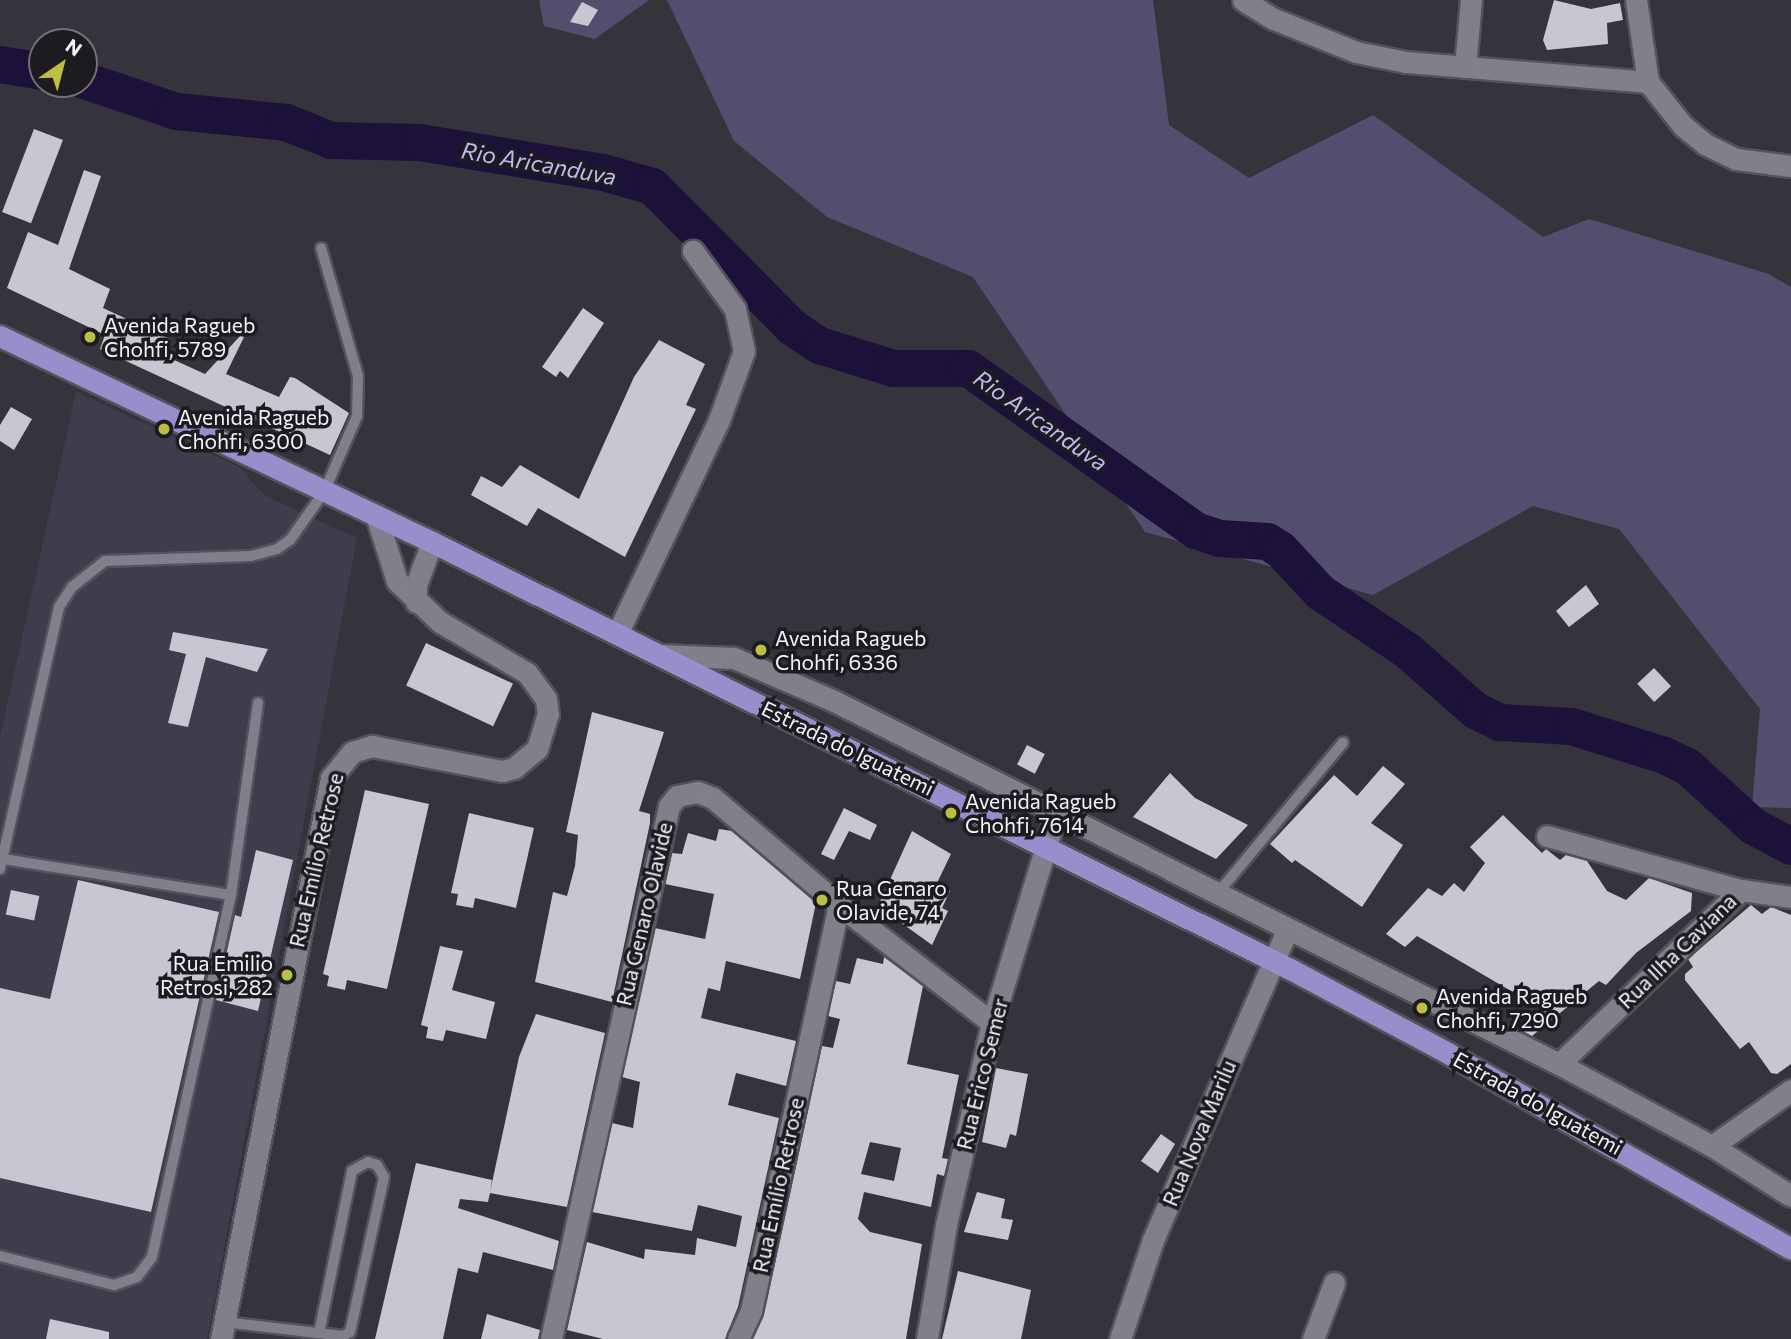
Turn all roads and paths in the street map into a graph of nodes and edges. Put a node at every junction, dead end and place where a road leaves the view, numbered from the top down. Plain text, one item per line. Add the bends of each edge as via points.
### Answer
1 (1243, 0) edge
2 (1471, 0) edge
3 (1636, 0) edge
4 (1465, 67) junction
5 (1648, 82) junction
6 (1791, 166) edge
7 (321, 248) dead end
8 (693, 251) dead end
9 (0, 335) edge
10 (324, 492) junction
11 (376, 515) junction
12 (432, 542) junction
13 (416, 602) junction
14 (617, 634) junction
15 (660, 655) junction
16 (258, 703) dead end
17 (1343, 743) dead end
18 (1056, 814) junction
19 (1547, 836) dead end
20 (1046, 849) junction
21 (1, 864) edge
22 (1741, 890) junction
23 (1217, 894) junction
24 (231, 895) junction
25 (1791, 897) edge
26 (839, 905) junction
27 (1287, 930) junction
28 (1273, 961) junction
29 (992, 1023) junction
30 (1559, 1064) junction
31 (1791, 1090) edge
32 (1712, 1146) junction
33 (1791, 1196) edge
34 (1791, 1249) edge
35 (0, 1256) edge
36 (1334, 1283) dead end
37 (222, 1331) edge
38 (318, 1333) junction
39 (551, 1339) edge
40 (738, 1339) edge
41 (928, 1339) edge
42 (1120, 1339) edge
43 (1313, 1339) edge

1 - 4 street via 1284,23 1356,51
2 - 4 street
3 - 5 street
4 - 5 street
5 - 6 street via 1664,106 1704,144 1736,159
7 - 10 lane via 358,376 357,416
8 - 14 street via 735,309 744,351 719,420
9 - 10 main road, Estrada do Iguatemi
10 - 11 main road, Estrada do Iguatemi
10 - 21 lane via 290,540 277,550 251,556 105,561 72,587 59,607
11 - 12 main road, Estrada do Iguatemi
11 - 13 street, Rua Emílio Retrose via 387,560
12 - 13 street via 416,585
12 - 14 main road, Estrada do Iguatemi
13 - 37 street, Rua Emílio Retrose via 440,622 533,679 546,699 545,732 526,761 502,771 372,746 352,752 331,778
14 - 15 main road, Estrada do Iguatemi
15 - 18 street via 734,658 763,668
15 - 20 main road, Estrada do Iguatemi
16 - 24 lane
17 - 23 lane
18 - 20 street, Rua Erico Semer
18 - 23 street
19 - 22 street, Rua Ilha Caviana
20 - 28 main road, Estrada do Iguatemi
20 - 29 street, Rua Erico Semer
21 - 24 lane
22 - 25 street
22 - 30 street, Rua Ilha Caviana
23 - 27 street
24 - 35 lane via 159,1238 145,1268 137,1277 114,1284
26 - 29 street, Rua Genaro Olavide
26 - 39 street, Rua Genaro Olavide via 713,798 686,792 669,806
26 - 40 street, Rua Emílio Retrose via 751,1311
27 - 28 street, Rua Nova Marilu
27 - 30 street
28 - 34 main road, Estrada do Iguatemi via 1446,1052
28 - 42 street, Rua Nova Marilu via 1153,1240
29 - 41 street, Rua Erico Semer via 946,1225
30 - 32 street
31 - 32 street
32 - 33 street
36 - 43 street
37 - 38 lane
38 - 38 lane via 343,1336 354,1323 384,1177 377,1165 368,1162 352,1171

